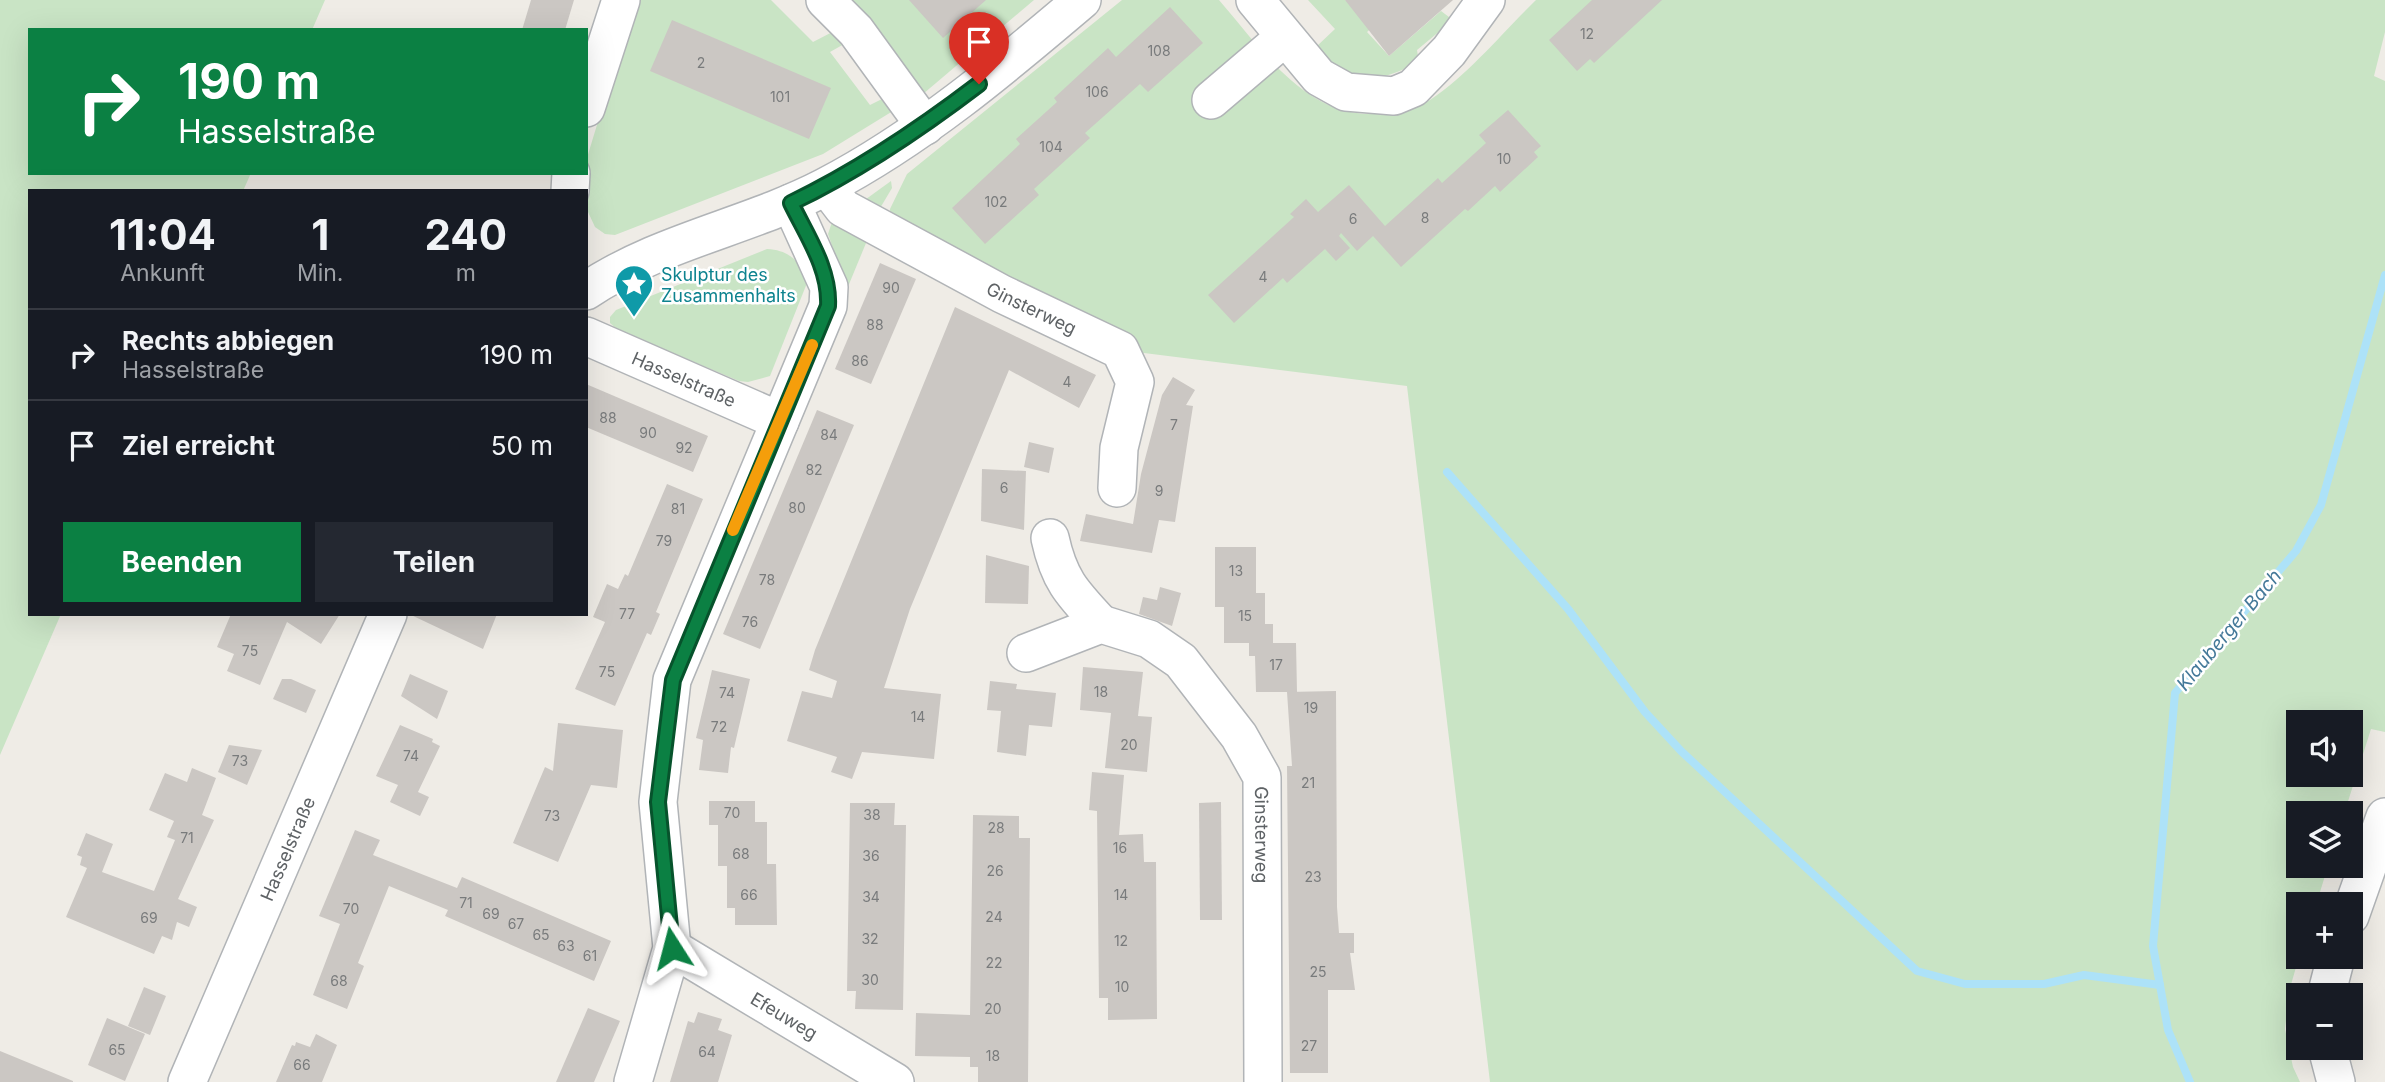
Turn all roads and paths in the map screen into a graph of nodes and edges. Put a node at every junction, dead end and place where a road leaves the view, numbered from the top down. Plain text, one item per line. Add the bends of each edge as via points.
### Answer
1 (621, 0) edge
2 (825, 0) edge
3 (1082, 0) edge
4 (1255, 0) edge
5 (1480, 3) edge
6 (1285, 37) junction
7 (1211, 100) dead end
8 (588, 102) edge
9 (925, 126) junction
10 (827, 187) junction
11 (791, 203) junction
12 (588, 284) edge
13 (588, 337) edge
14 (780, 421) junction
15 (1117, 488) dead end
16 (1050, 538) dead end
17 (387, 616) edge
18 (1101, 624) junction
19 (1026, 653) dead end
20 (2385, 817) edge
21 (2358, 892) edge
22 (672, 948) junction
23 (2330, 1060) edge
24 (187, 1082) edge
25 (633, 1082) edge
26 (895, 1082) edge
27 (1263, 1082) edge
28 (2336, 1082) edge

1 - 8 street
2 - 9 street via 850,24
3 - 9 street
4 - 6 street
5 - 6 street via 1461,37 1413,88 1394,96 1354,94 1332,85
6 - 7 street
9 - 10 street
10 - 11 street
10 - 15 street, Ginsterweg via 843,208 1120,350 1135,382 1119,449
11 - 12 street
11 - 14 street via 829,287 828,306
13 - 14 street, Hasselstraße
14 - 22 street via 673,680 658,802
16 - 18 street, Ginsterweg via 1057,570
17 - 24 street, Hasselstraße
18 - 19 street
18 - 27 street, Ginsterweg via 1149,639 1181,661 1239,736 1262,777
20 - 21 street
22 - 25 street
22 - 26 street, Efeuweg
23 - 28 street

